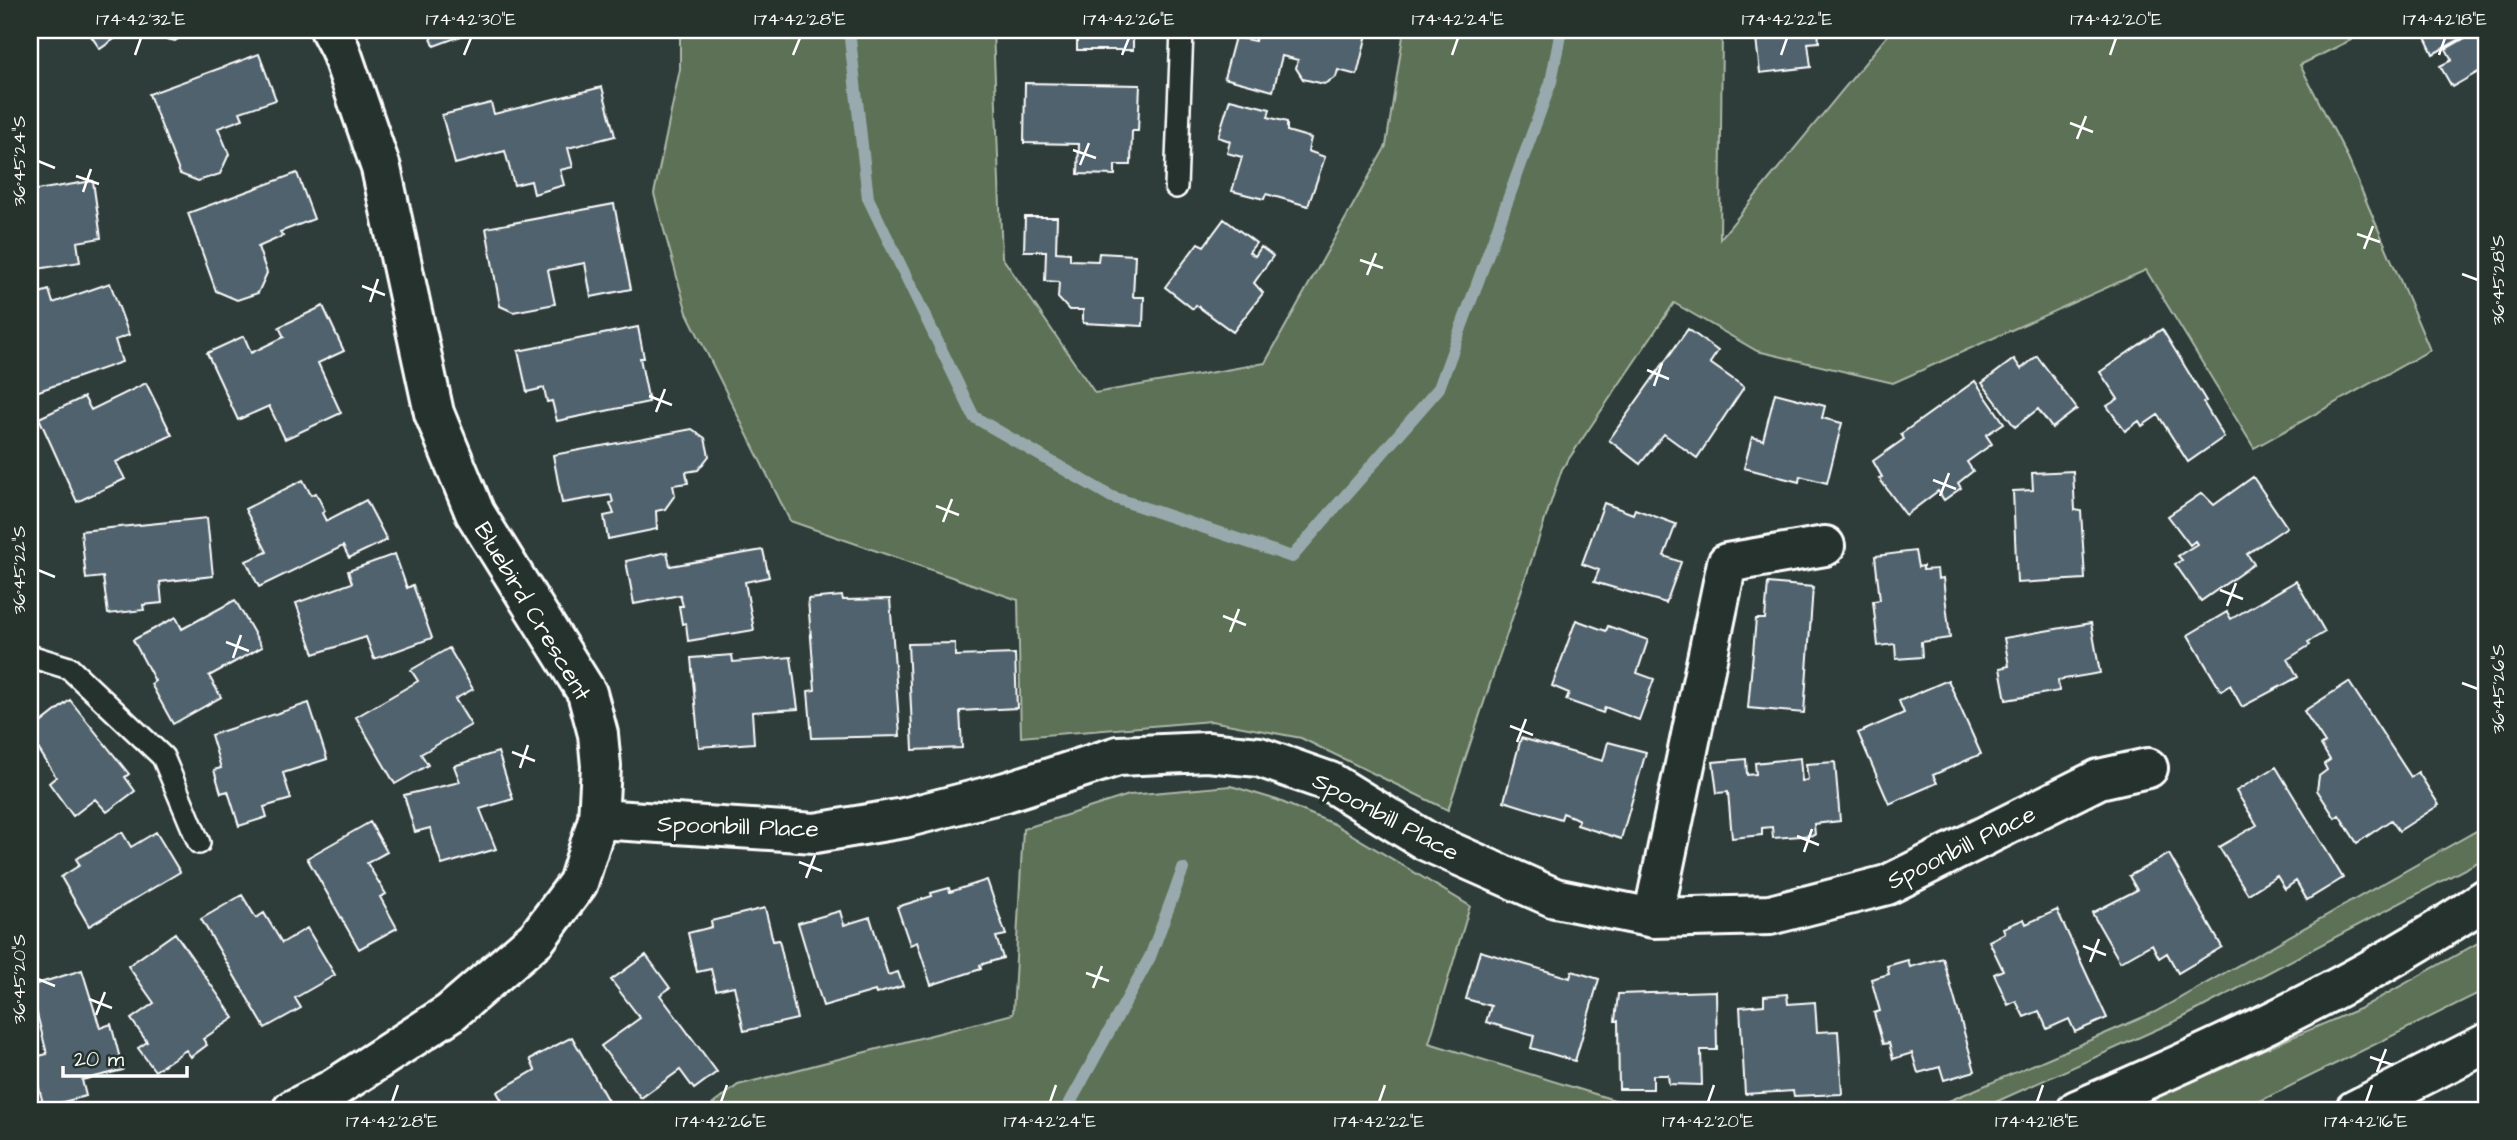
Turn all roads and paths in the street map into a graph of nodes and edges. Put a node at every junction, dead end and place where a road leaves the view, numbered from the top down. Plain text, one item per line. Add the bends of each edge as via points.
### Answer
1 (330, 30) edge
2 (1182, 30) edge
3 (1176, 187) dead end
4 (1825, 546) dead end
5 (30, 656) edge
6 (2148, 768) dead end
7 (598, 819) junction
8 (199, 844) dead end
9 (2487, 898) edge
10 (1653, 918) junction
11 (2487, 1043) edge
12 (292, 1110) edge
13 (2077, 1110) edge
14 (2355, 1110) edge

1 - 7 main road, Bluebird Crescent via 381,168 434,412 475,513 587,693 601,766
2 - 3 lane
4 - 10 main road via 1727,563
5 - 8 lane via 69,667 163,757
6 - 10 main road, Spoonbill Place via 2099,779 1886,885 1770,915
7 - 10 main road, Spoonbill Place via 815,833 981,799 1118,756 1207,752 1259,757 1330,782 1426,841 1555,898
7 - 12 main road, Bluebird Crescent via 578,883 537,938 450,1013 333,1089
9 - 13 main road via 2439,931 2293,1011
11 - 14 main road

